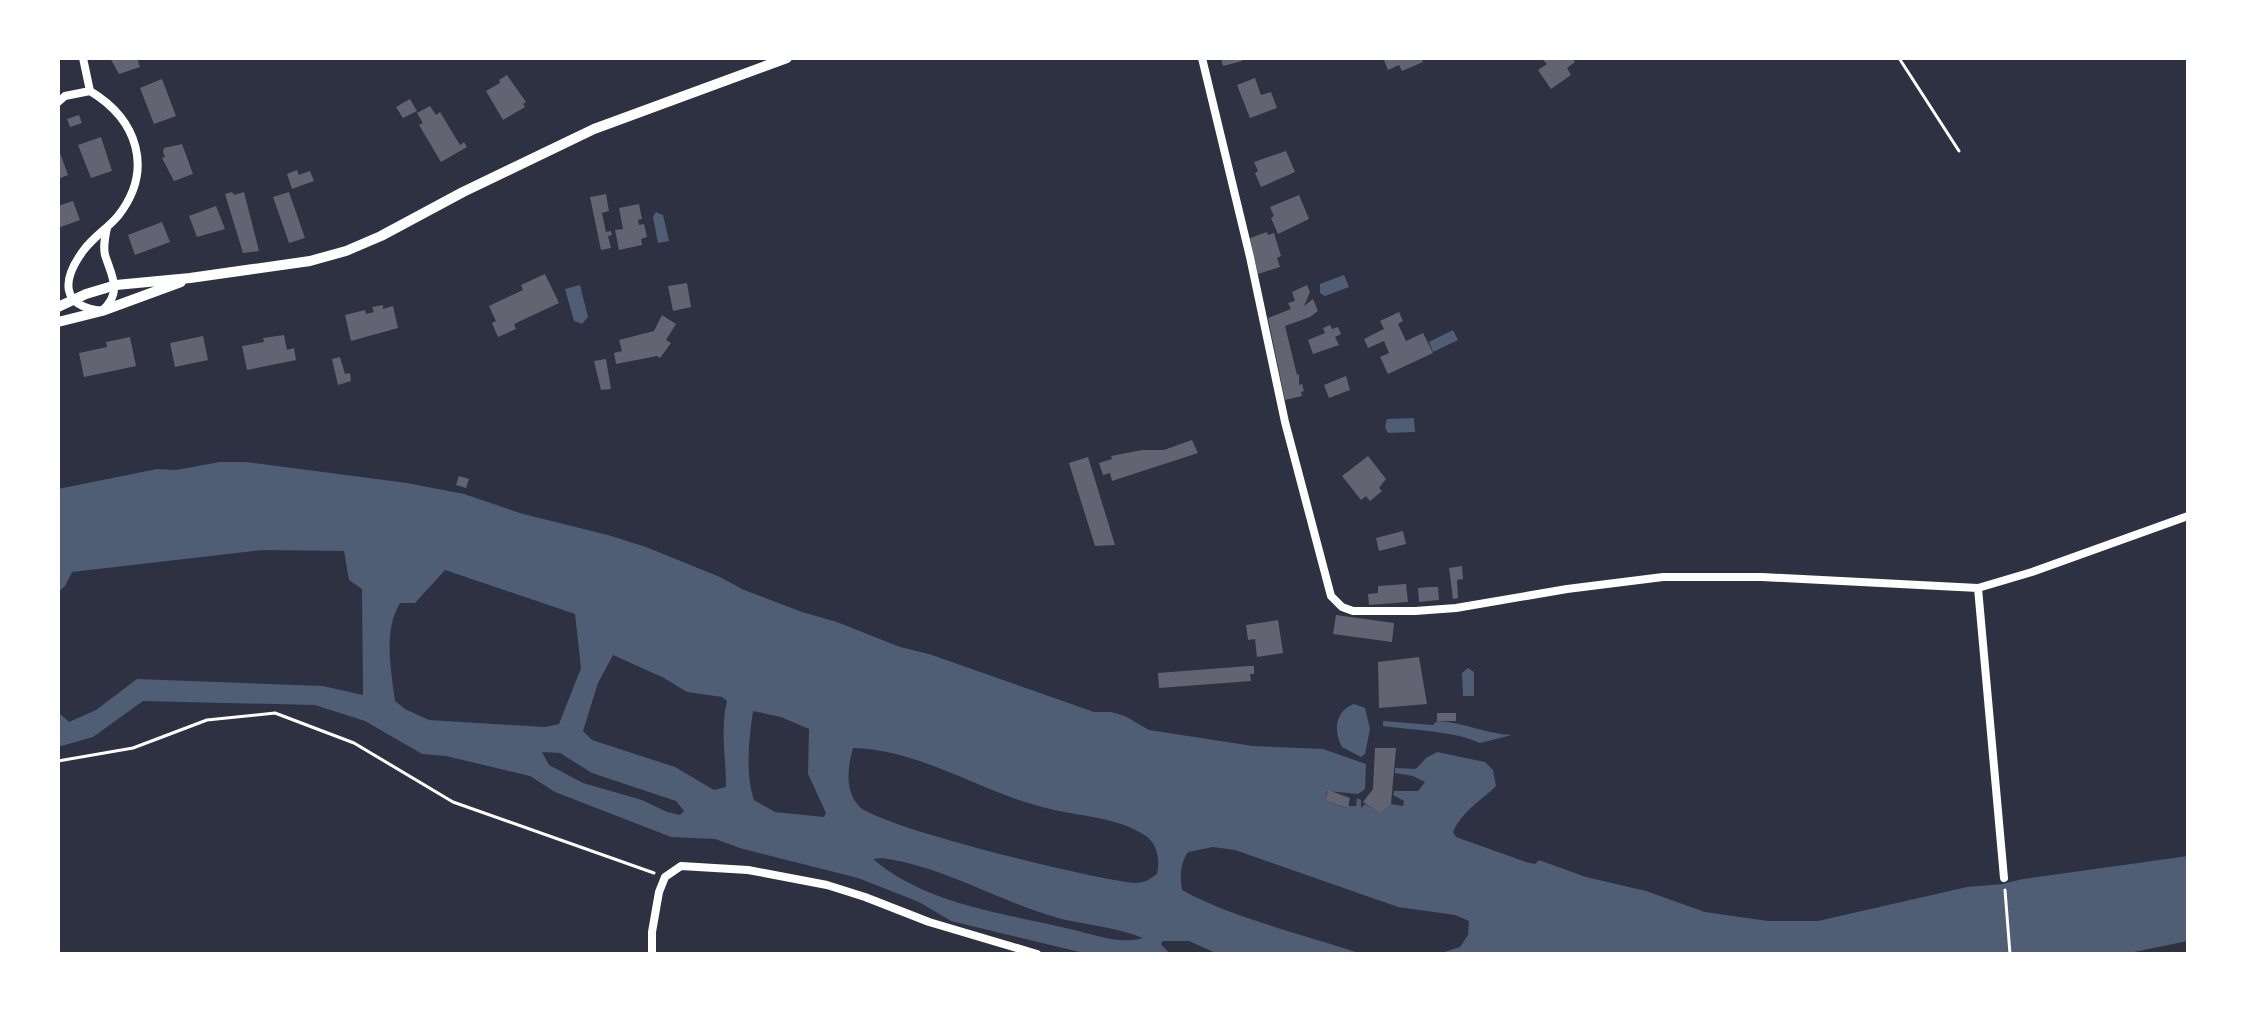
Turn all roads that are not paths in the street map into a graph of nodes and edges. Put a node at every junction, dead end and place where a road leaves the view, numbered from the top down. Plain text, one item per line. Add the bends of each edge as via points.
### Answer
1 (83, 58) edge
2 (787, 58) edge
3 (1202, 58) edge
4 (90, 91) junction
5 (58, 102) edge
6 (107, 228) junction
7 (190, 278) junction
8 (116, 285) junction
9 (73, 299) junction
10 (58, 307) edge
11 (102, 311) junction
12 (58, 322) edge
13 (2188, 516) edge
14 (1978, 588) junction
15 (2004, 878) road end
16 (652, 954) edge
17 (1037, 954) edge

1 - 4 street
2 - 7 street via 594,129 346,251
3 - 14 street via 1285,422 1331,596 1342,607 1456,608 1663,577
4 - 5 street
4 - 6 street via 119,114 136,148 133,191
6 - 8 street via 105,256
6 - 9 street via 74,265 67,282
7 - 8 street
7 - 11 street
8 - 9 street
8 - 11 street
9 - 10 street
9 - 11 street
11 - 12 street
13 - 14 street
14 - 15 street
16 - 17 street via 659,892 665,877 681,866 748,870 827,885

